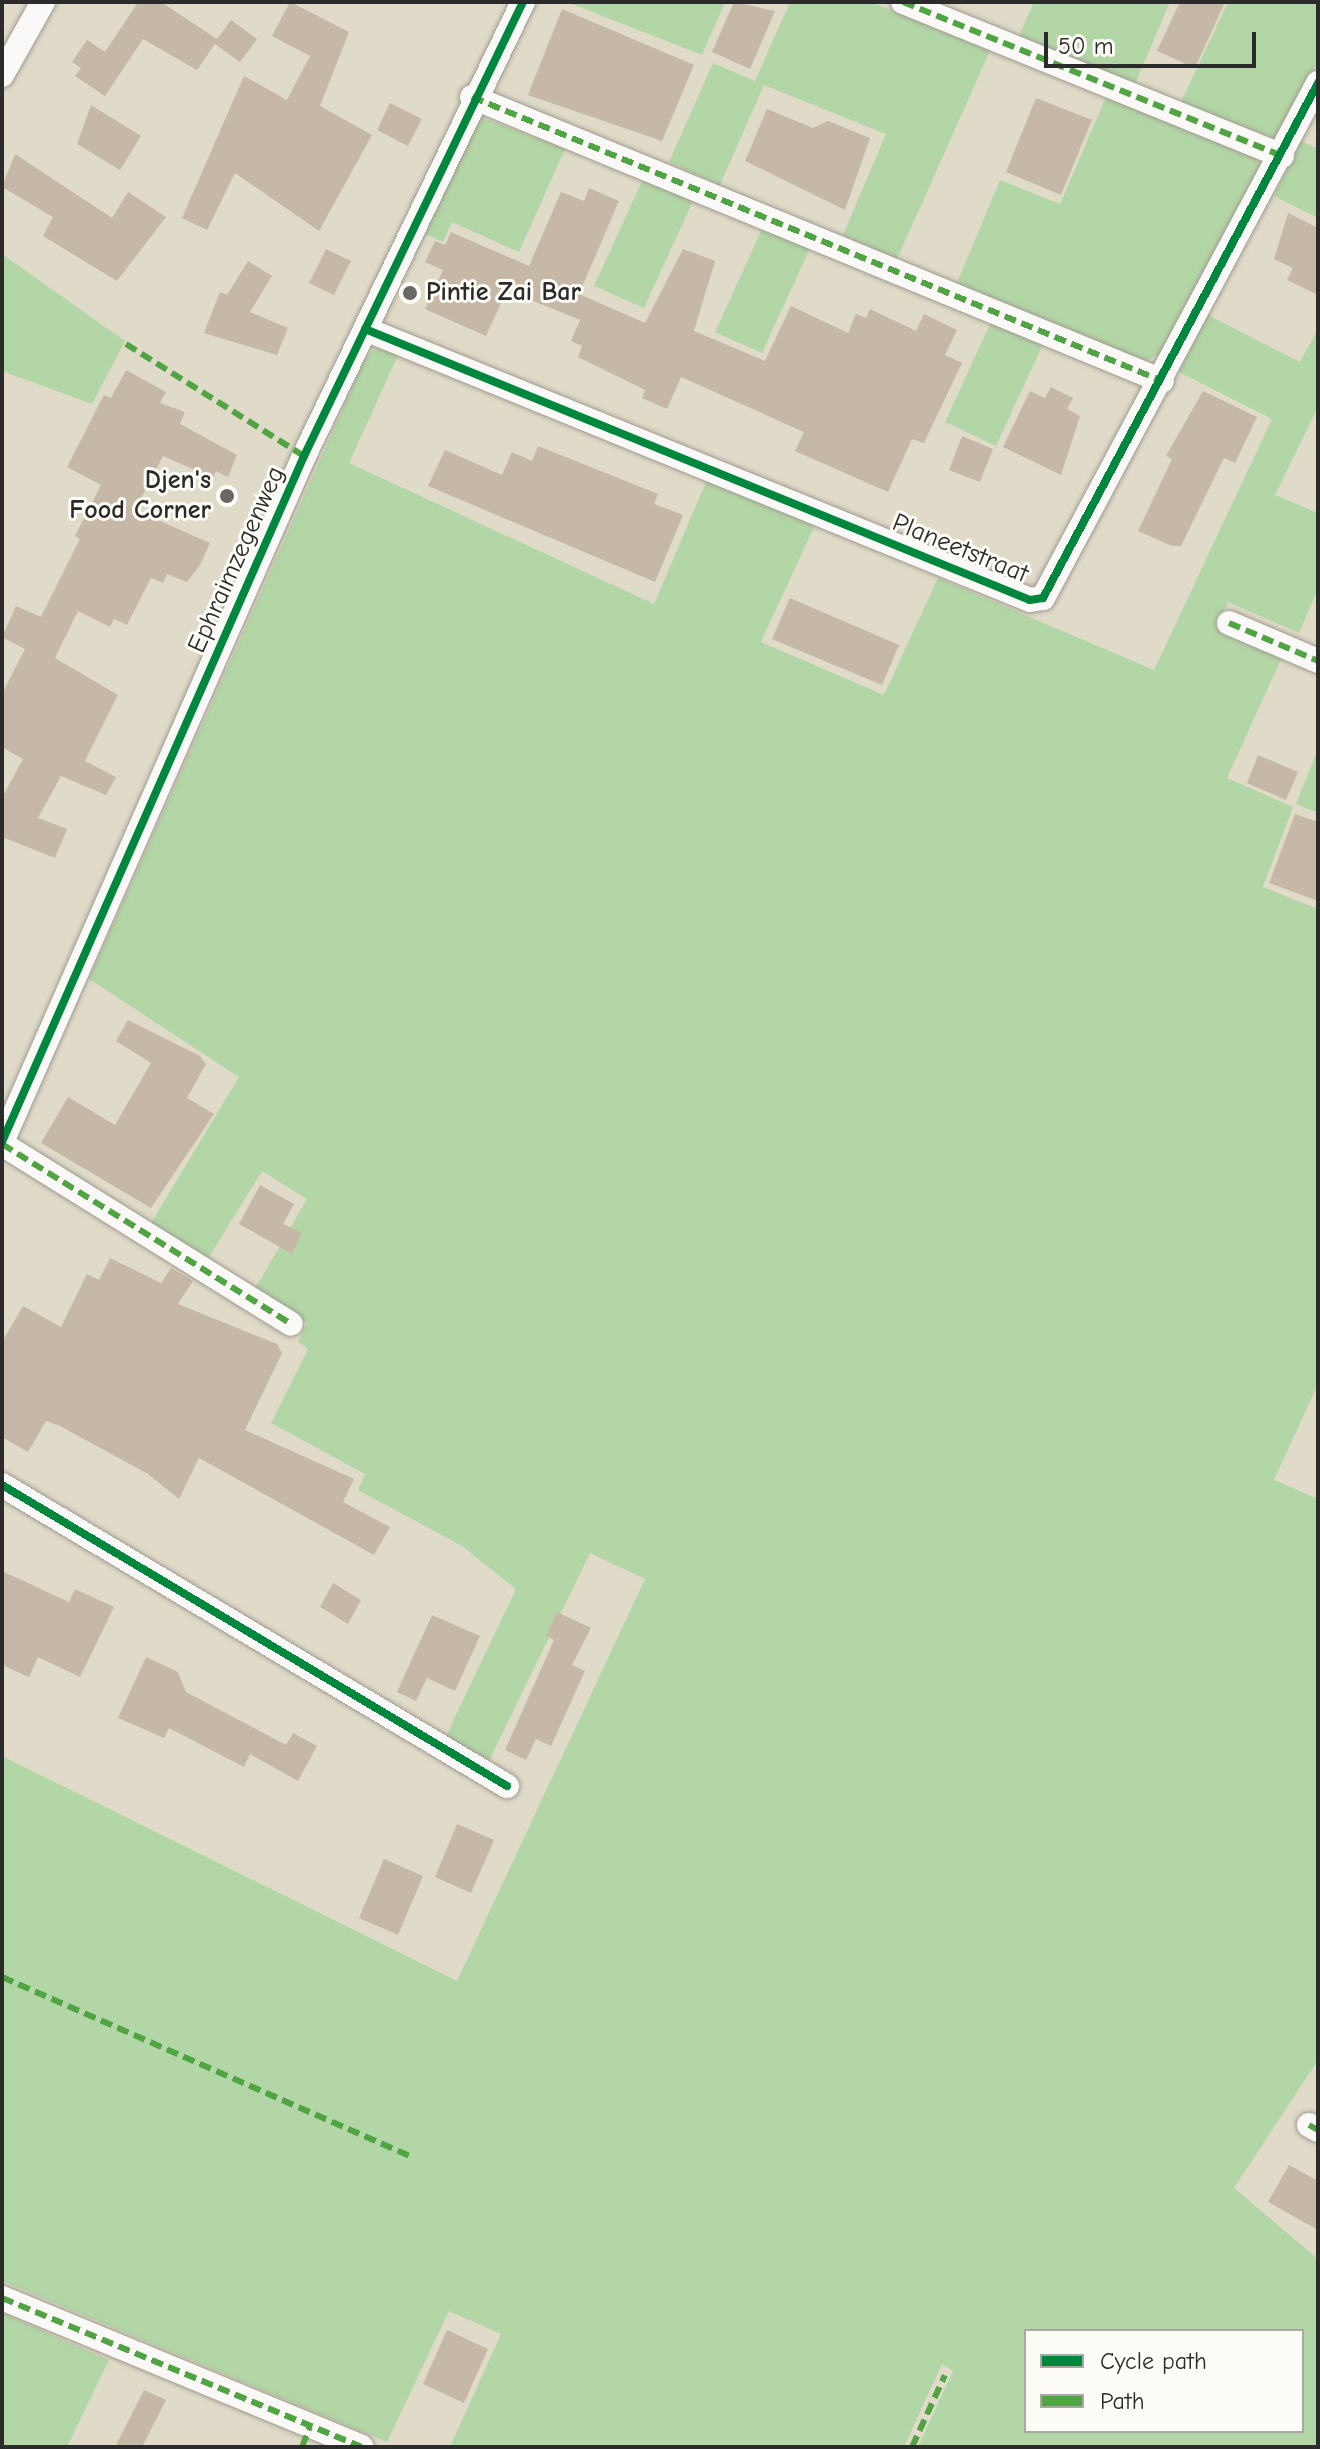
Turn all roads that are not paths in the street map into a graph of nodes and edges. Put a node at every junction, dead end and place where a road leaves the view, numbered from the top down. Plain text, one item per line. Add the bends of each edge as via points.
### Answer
1 (43, 2) edge
2 (523, 2) edge
3 (903, 2) edge
4 (2, 75) edge
5 (1318, 83) edge
6 (472, 97) junction
7 (1282, 156) junction
8 (365, 329) junction
9 (1162, 381) junction
10 (1229, 623) dead end
11 (1318, 661) edge
12 (2, 1143) edge
13 (291, 1324) dead end
14 (2, 1485) edge
15 (507, 1786) dead end
16 (2, 2298) edge
17 (306, 2436) edge
18 (361, 2447) edge

1 - 4 street
2 - 6 street, Ephraimzegenweg
3 - 7 street
5 - 7 street, Planeetstraat
6 - 8 street, Ephraimzegenweg
6 - 9 street
7 - 9 street, Planeetstraat
8 - 9 street, Planeetstraat via 1030,600 1052,590
8 - 12 street, Ephraimzegenweg
10 - 11 street
12 - 13 street
14 - 15 street
16 - 17 street
17 - 18 street

